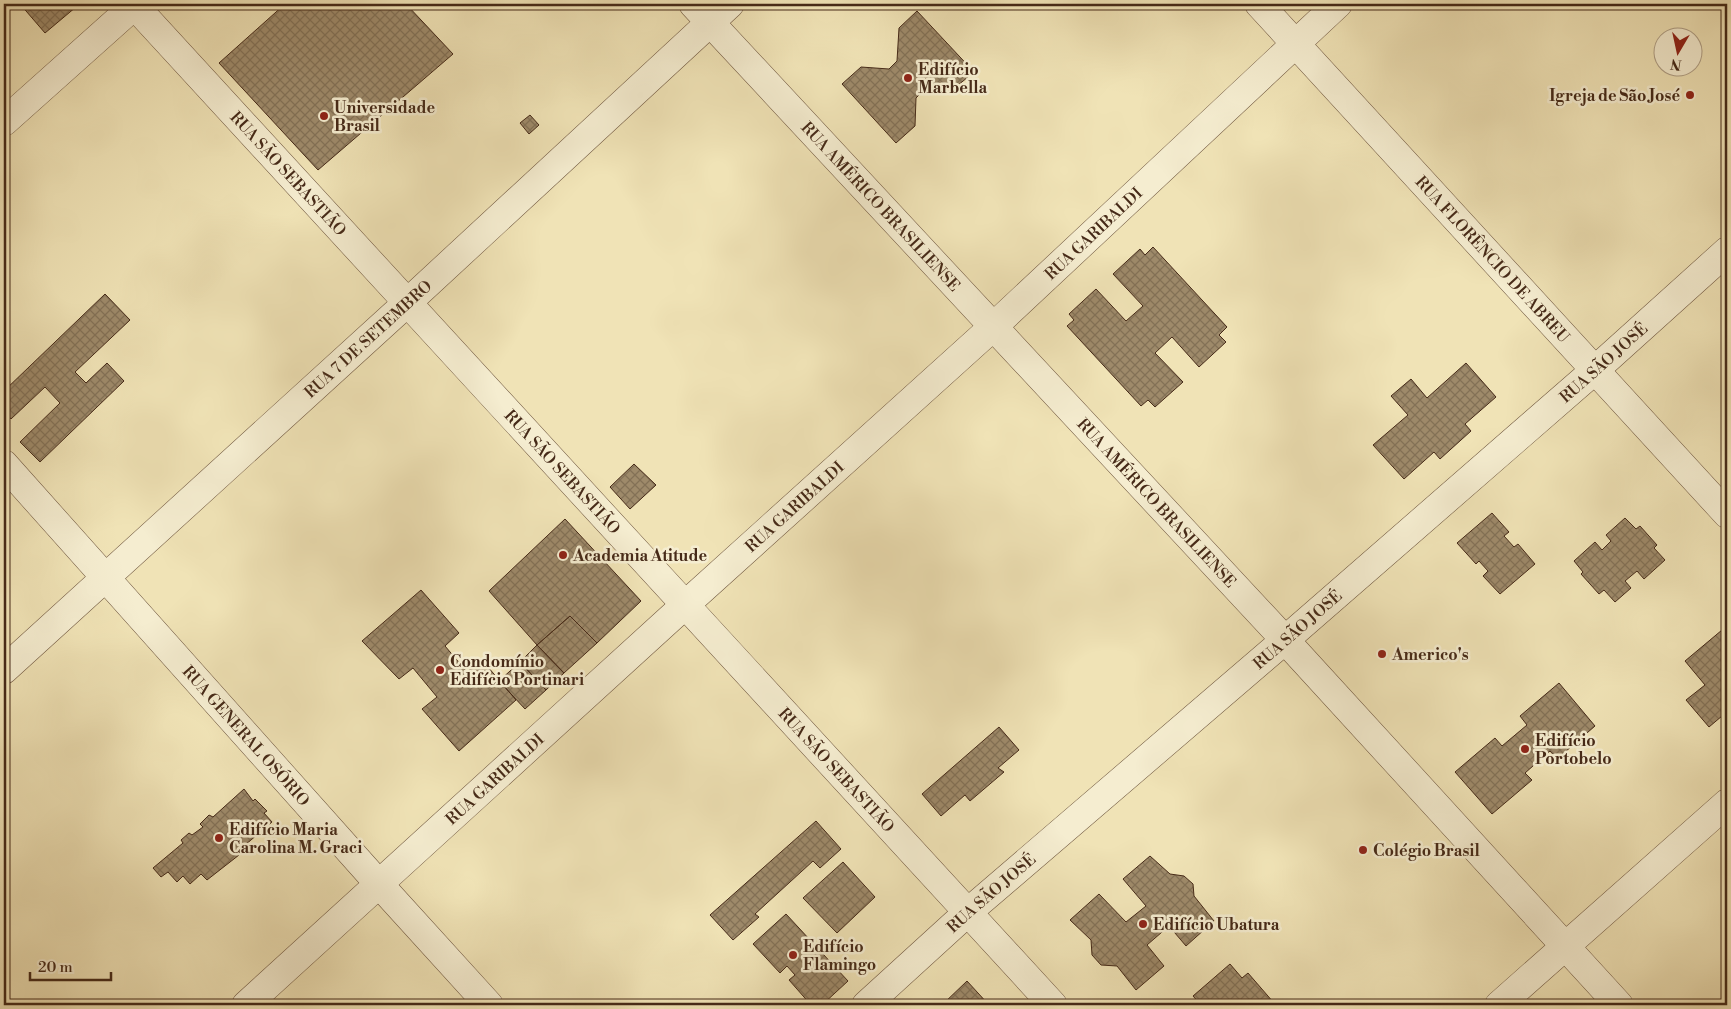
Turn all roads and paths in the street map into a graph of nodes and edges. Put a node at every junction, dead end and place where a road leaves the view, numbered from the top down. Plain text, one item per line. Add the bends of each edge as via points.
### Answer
1 (134, 4) edge
2 (730, 4) edge
3 (1259, 4) edge
4 (1338, 4) edge
5 (702, 13) edge
6 (1295, 44) junction
7 (4, 122) edge
8 (1727, 251) edge
9 (408, 302) junction
10 (994, 326) junction
11 (1595, 370) junction
12 (4, 464) edge
13 (1727, 514) edge
14 (106, 578) junction
15 (685, 605) junction
16 (1285, 640) junction
17 (4, 670) edge
18 (1727, 804) edge
19 (379, 884) junction
20 (968, 912) junction
21 (1566, 947) junction
22 (246, 1005) edge
23 (489, 1005) edge
24 (866, 1005) edge
25 (1053, 1005) edge
26 (1499, 1005) edge
27 (1619, 1005) edge

1 - 7 street
1 - 9 street, RUA SÃO SEBASTIÃO
2 - 5 street, RUA 7 DE SETEMBRO
3 - 6 street, RUA FLORÊNCIO DE ABREU
4 - 6 street, RUA GARIBALDI
5 - 9 street, RUA 7 DE SETEMBRO
5 - 10 street, RUA AMÉRICO BRASILIENSE
6 - 10 street, RUA GARIBALDI
6 - 11 street, RUA FLORÊNCIO DE ABREU
8 - 11 street, RUA SÃO JOSÉ
9 - 14 street, RUA 7 DE SETEMBRO
9 - 15 street, RUA SÃO SEBASTIÃO
10 - 15 street, RUA GARIBALDI
10 - 16 street, RUA AMÉRICO BRASILIENSE
11 - 13 street, RUA FLORÊNCIO DE ABREU
11 - 16 street, RUA SÃO JOSÉ
12 - 14 street, RUA GENERAL OSÓRIO
14 - 17 street, RUA 7 DE SETEMBRO
14 - 19 street, RUA GENERAL OSÓRIO
15 - 19 street, RUA GARIBALDI
15 - 20 street, RUA SÃO SEBASTIÃO
16 - 20 street, RUA SÃO JOSÉ
16 - 21 street, RUA AMÉRICO BRASILIENSE
18 - 21 street
19 - 22 street, RUA GARIBALDI
19 - 23 street, RUA GENERAL OSÓRIO
20 - 24 street, RUA SÃO JOSÉ
20 - 25 street, RUA SÃO SEBASTIÃO
21 - 26 street
21 - 27 street, RUA AMÉRICO BRASILIENSE

